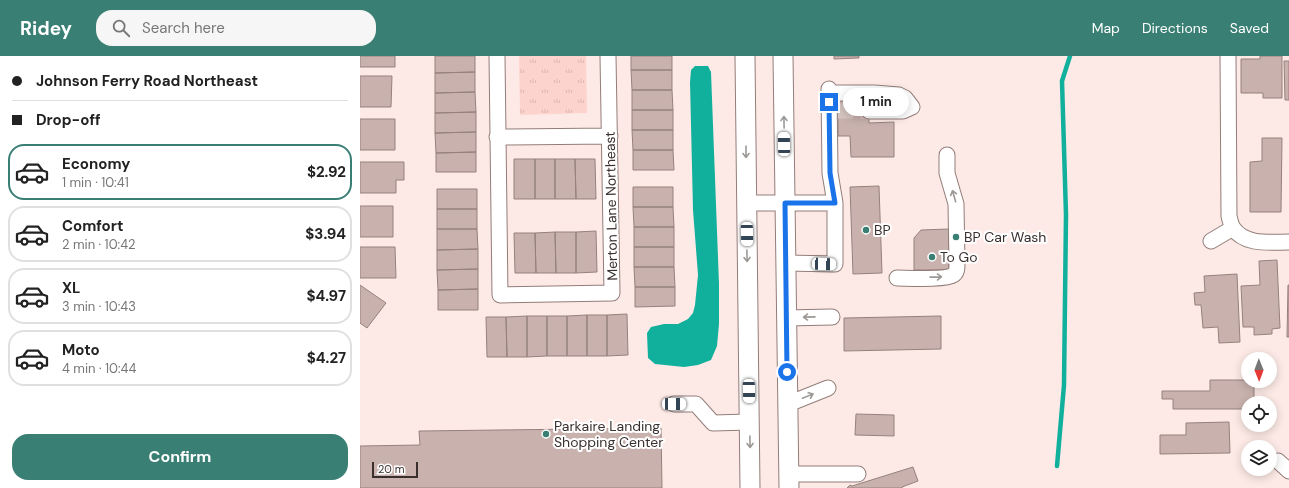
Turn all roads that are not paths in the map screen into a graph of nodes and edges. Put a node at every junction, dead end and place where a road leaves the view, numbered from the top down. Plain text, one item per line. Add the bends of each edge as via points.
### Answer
1 (497, 56) edge
2 (608, 56) edge
3 (745, 56) edge
4 (783, 56) edge
5 (1228, 56) edge
6 (869, 111) tunnel mouth
7 (610, 136) junction
8 (497, 137) junction
9 (947, 155) dead end
10 (746, 203) junction
11 (785, 203) junction
12 (835, 203) junction
13 (1233, 228) junction
14 (1211, 241) dead end
15 (1289, 242) edge
16 (786, 263) junction
17 (897, 278) dead end
18 (832, 317) dead end
19 (786, 318) junction
20 (828, 388) dead end
21 (674, 404) dead end
22 (788, 404) junction
23 (749, 422) junction
24 (858, 474) dead end
25 (789, 481) edge
26 (750, 488) edge

1 - 8 street, Merton Lane Northeast
2 - 7 street, Merton Lane Northeast
3 -> 10 main road
11 -> 4 main road
5 - 13 street via 1229,216
6 - 12 street via 903,111 912,107 899,95 829,91 833,111 830,173
7 - 8 street
7 - 8 street, Merton Lane Northeast via 612,293 500,295
17 -> 9 street via 940,278 952,276 956,272 956,204 947,173
10 - 11 street
10 -> 23 main road
11 - 12 street
11 - 16 main road
12 - 16 street via 835,264
13 - 14 street
13 - 15 street via 1243,237 1257,242
16 - 19 main road
18 -> 19 street
19 - 22 main road
22 -> 20 street
21 - 23 street via 696,404 713,422
22 - 25 main road
23 -> 26 main road
24 - 25 street

